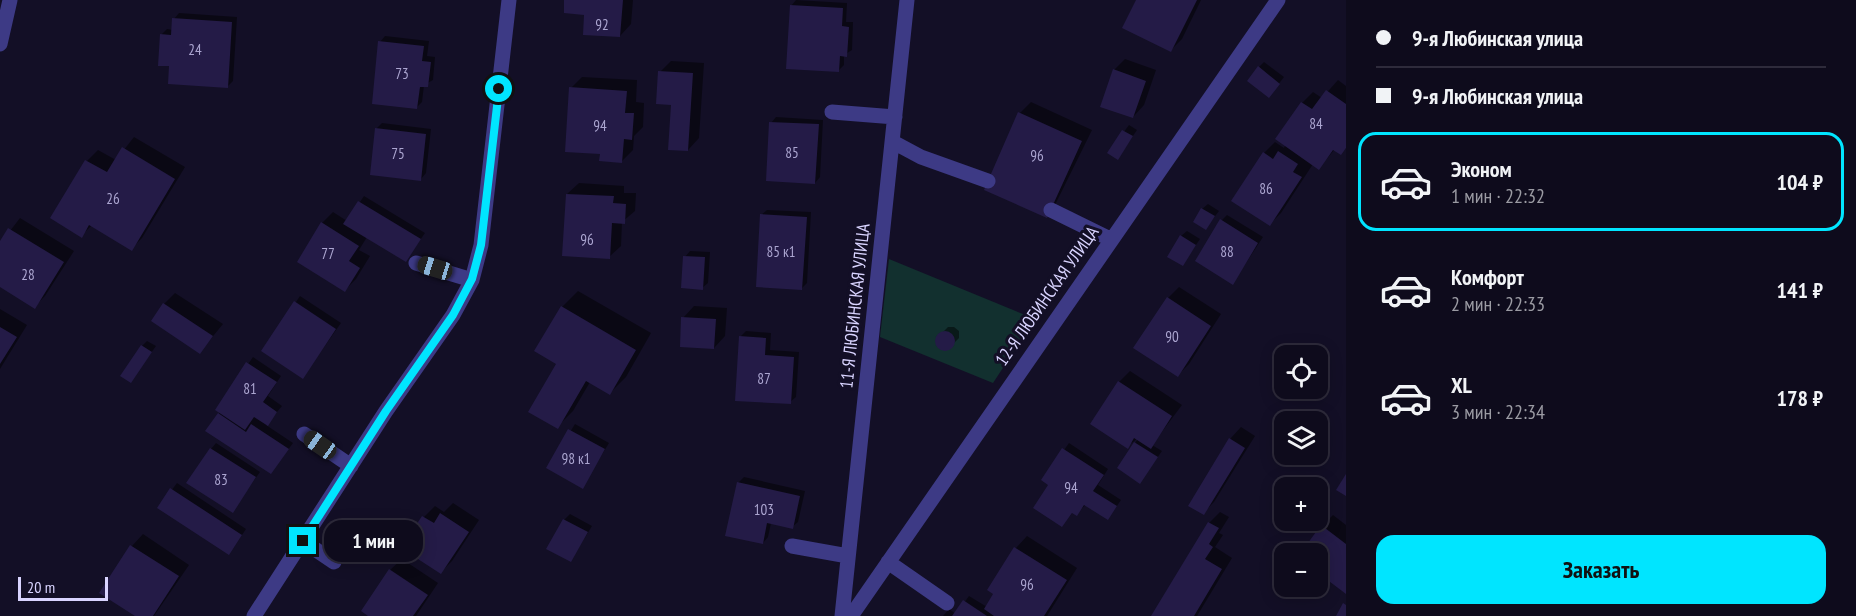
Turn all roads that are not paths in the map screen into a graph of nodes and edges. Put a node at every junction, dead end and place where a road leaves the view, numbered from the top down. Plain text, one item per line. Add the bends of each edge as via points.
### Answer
1 (10, 0) edge
2 (509, 0) edge
3 (907, 0) edge
4 (1278, 0) edge
5 (0, 44) edge
6 (832, 112) dead end
7 (895, 117) junction
8 (893, 142) junction
9 (988, 181) dead end
10 (1051, 210) dead end
11 (1110, 239) junction
12 (416, 263) dead end
13 (472, 279) junction
14 (304, 434) dead end
15 (351, 466) junction
16 (303, 541) junction
17 (792, 546) dead end
18 (848, 556) junction
19 (334, 562) dead end
20 (888, 562) junction
21 (947, 603) dead end
22 (853, 615) edge
23 (254, 616) edge

1 - 5 street
2 - 13 street via 481,245
3 - 7 street, 11-Я ЛЮБИНСКАЯ УЛИЦА
4 - 11 street, 12-Я ЛЮБИНСКАЯ УЛИЦА
6 - 7 street
7 - 8 street, 11-Я ЛЮБИНСКАЯ УЛИЦА
8 - 9 street via 921,157
8 - 18 street, 11-Я ЛЮБИНСКАЯ УЛИЦА
10 - 11 street
11 - 20 street, 12-Я ЛЮБИНСКАЯ УЛИЦА
12 - 13 street
13 - 15 street via 453,315
14 - 15 street
15 - 16 street
16 - 19 street
16 - 23 street
17 - 18 street
18 - 22 street, 11-Я ЛЮБИНСКАЯ УЛИЦА
20 - 21 street
20 - 22 street, 12-Я ЛЮБИНСКАЯ УЛИЦА

